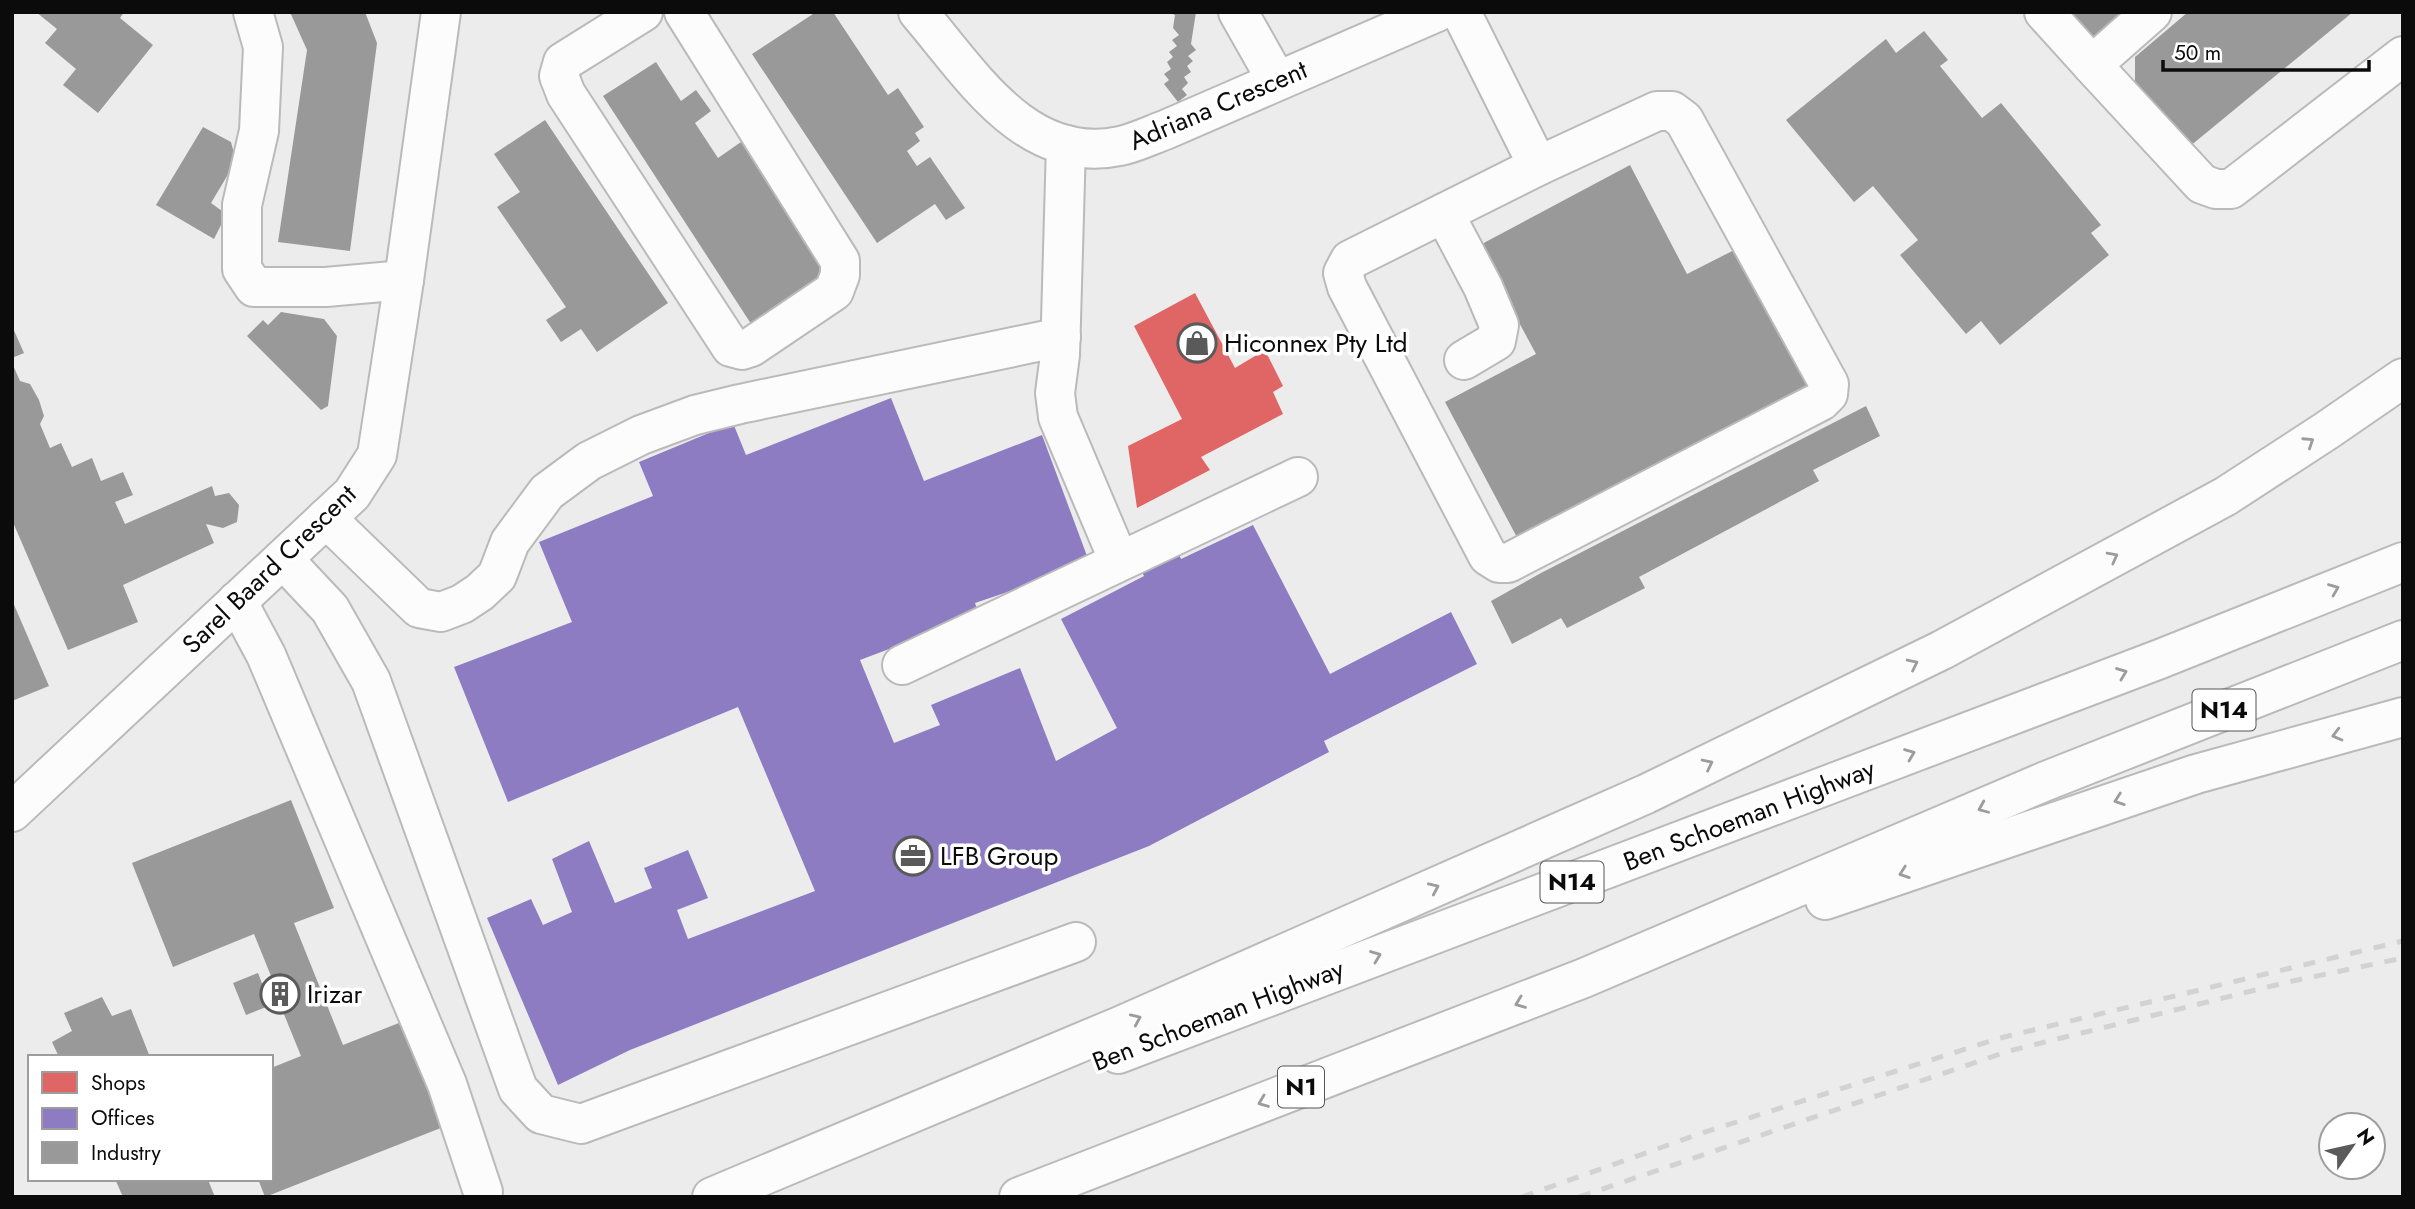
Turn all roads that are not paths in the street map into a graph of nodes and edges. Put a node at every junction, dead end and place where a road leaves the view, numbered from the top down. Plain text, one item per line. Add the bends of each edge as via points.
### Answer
1 (253, 12) edge
2 (416, 12) edge
3 (441, 12) edge
4 (643, 12) edge
5 (684, 12) edge
6 (918, 12) edge
7 (1238, 12) edge
8 (1437, 12) edge
9 (1461, 12) edge
10 (2044, 12) edge
11 (2152, 12) edge
12 (2403, 55) edge
13 (2092, 65) junction
14 (432, 71) junction
15 (1277, 82) junction
16 (1066, 145) junction
17 (1538, 166) junction
18 (1444, 213) junction
19 (404, 280) junction
20 (1061, 337) junction
21 (1464, 360) dead end
22 (2403, 378) edge
23 (1298, 477) dead end
24 (326, 518) junction
25 (283, 559) junction
26 (1119, 561) junction
27 (2403, 562) edge
28 (237, 601) junction
29 (2403, 640) edge
30 (902, 665) dead end
31 (2403, 668) edge
32 (2403, 717) edge
33 (2046, 781) junction
34 (12, 812) edge
35 (1076, 942) dead end
36 (1584, 978) junction
37 (483, 1192) dead end
38 (712, 1197) edge
39 (740, 1197) edge
40 (1018, 1197) edge

1 - 19 main road via 263,47 259,131 242,205 242,270 254,287
2 - 14 main road
3 - 14 main road, Sarel Baard Crescent
4 - 5 main road via 563,62 559,76 566,94 731,347 742,350 834,291 839,261
6 - 16 main road, Adriana Crescent via 989,96 1020,125
7 - 15 main road
8 - 15 main road, Adriana Crescent
9 - 17 main road
10 - 13 main road
11 - 13 main road
12 - 13 main road via 2231,189 2202,184
14 - 19 main road, Sarel Baard Crescent
15 - 16 main road, Adriana Crescent via 1121,146 1087,149
16 - 20 main road
17 - 18 main road
17 - 18 main road via 1657,111 1672,111 1684,120 1829,384 1828,394 1508,563 1499,563 1488,556 1343,273 1350,260
18 - 21 main road via 1499,325 1496,341
19 - 24 main road, Sarel Baard Crescent via 377,455 352,494
20 - 24 main road via 740,404 641,435 589,461 547,492 510,542 497,576 463,604 441,612 419,608
20 - 26 main road via 1055,393 1058,417
38 -> 22 main road via 1132,1021 1696,770 1942,650 2226,496
23 - 26 main road
24 - 25 main road, Sarel Baard Crescent
25 - 28 main road, Sarel Baard Crescent
25 - 35 main road via 330,609 371,681 518,1089 541,1114 581,1124
26 - 30 main road
39 -> 27 main road, Ben Schoeman Highway / N14 via 2160,659
28 - 34 main road, Sarel Baard Crescent
28 - 37 main road via 266,655 447,1084
29 - 33 main road, N14
31 - 33 main road via 2273,716
32 -> 36 main road via 2196,774
33 -> 36 main road, N14
36 -> 40 main road, N1

